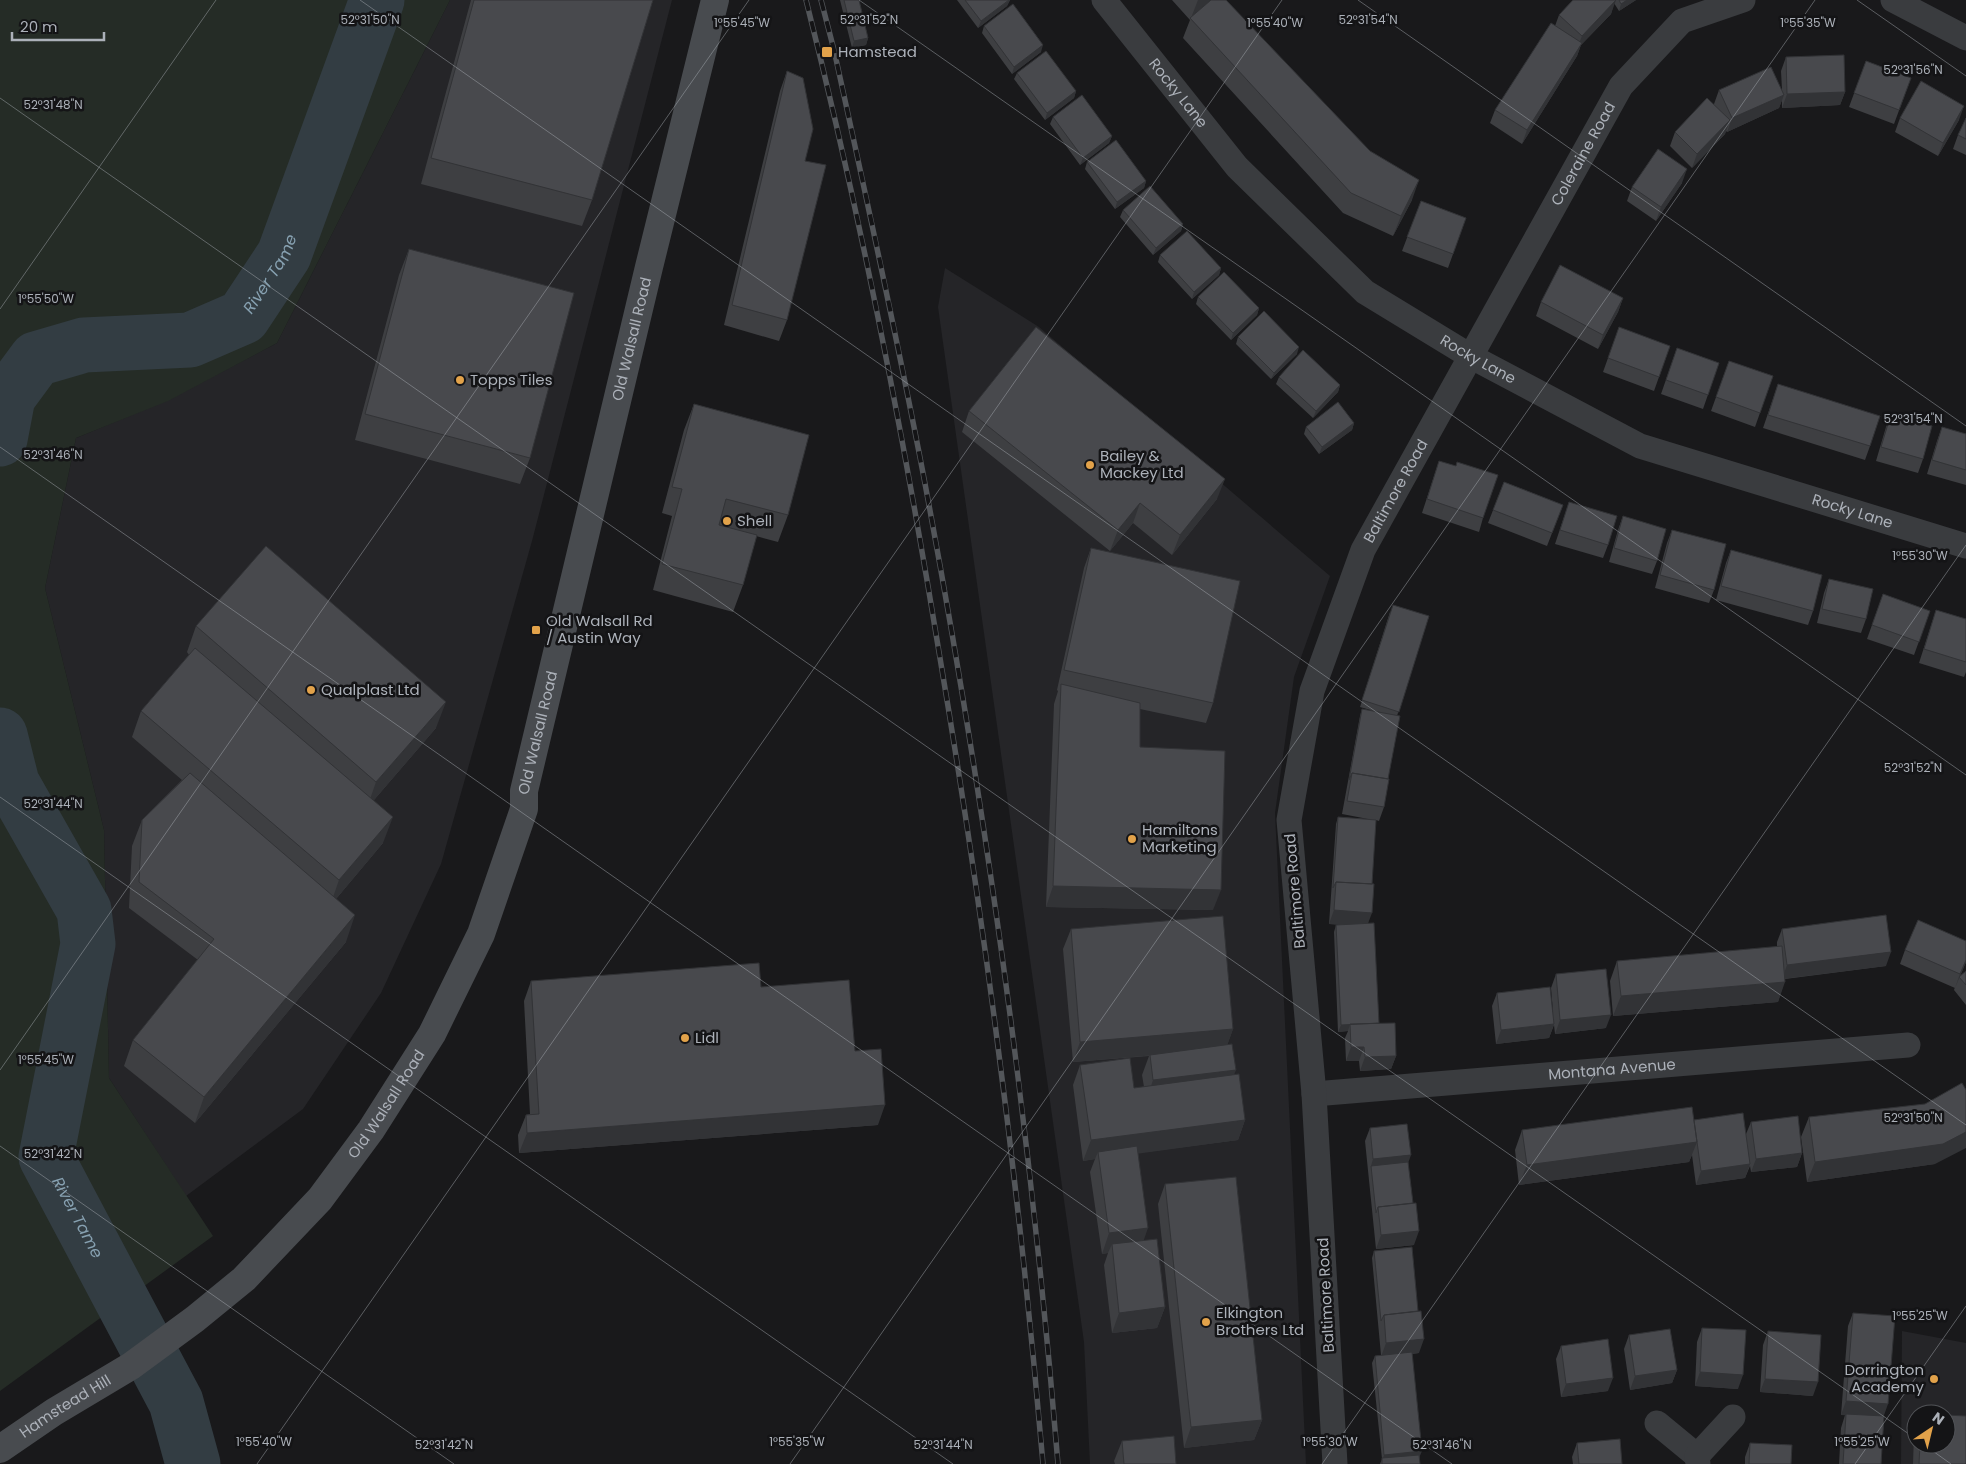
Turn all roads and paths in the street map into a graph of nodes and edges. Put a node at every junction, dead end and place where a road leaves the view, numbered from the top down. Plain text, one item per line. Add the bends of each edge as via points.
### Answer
1 (715, 0) edge
2 (1104, 0) edge
3 (1743, 0) edge
4 (1893, 0) edge
5 (1966, 38) edge
6 (1470, 356) junction
7 (1966, 546) edge
8 (1908, 1045) dead end
9 (1314, 1094) junction
10 (131, 1366) joint
11 (1733, 1417) dead end
12 (1656, 1423) dead end
13 (0, 1450) edge
14 (1698, 1460) edge
15 (1336, 1464) edge

1 - 10 main road, Old Walsall Road via 524,791 524,808 481,934 432,1034 371,1130 302,1221 244,1279
2 - 6 street, Rocky Lane via 1237,167 1365,292
3 - 6 street, Coleraine Road via 1682,21 1621,86
4 - 5 street
6 - 7 street, Rocky Lane via 1640,446
6 - 9 street, Baltimore Road via 1363,550 1312,691 1288,820
8 - 9 street, Montana Avenue
9 - 15 street, Baltimore Road
10 - 13 main road, Hamstead Hill via 54,1412
11 - 14 street
12 - 14 street

